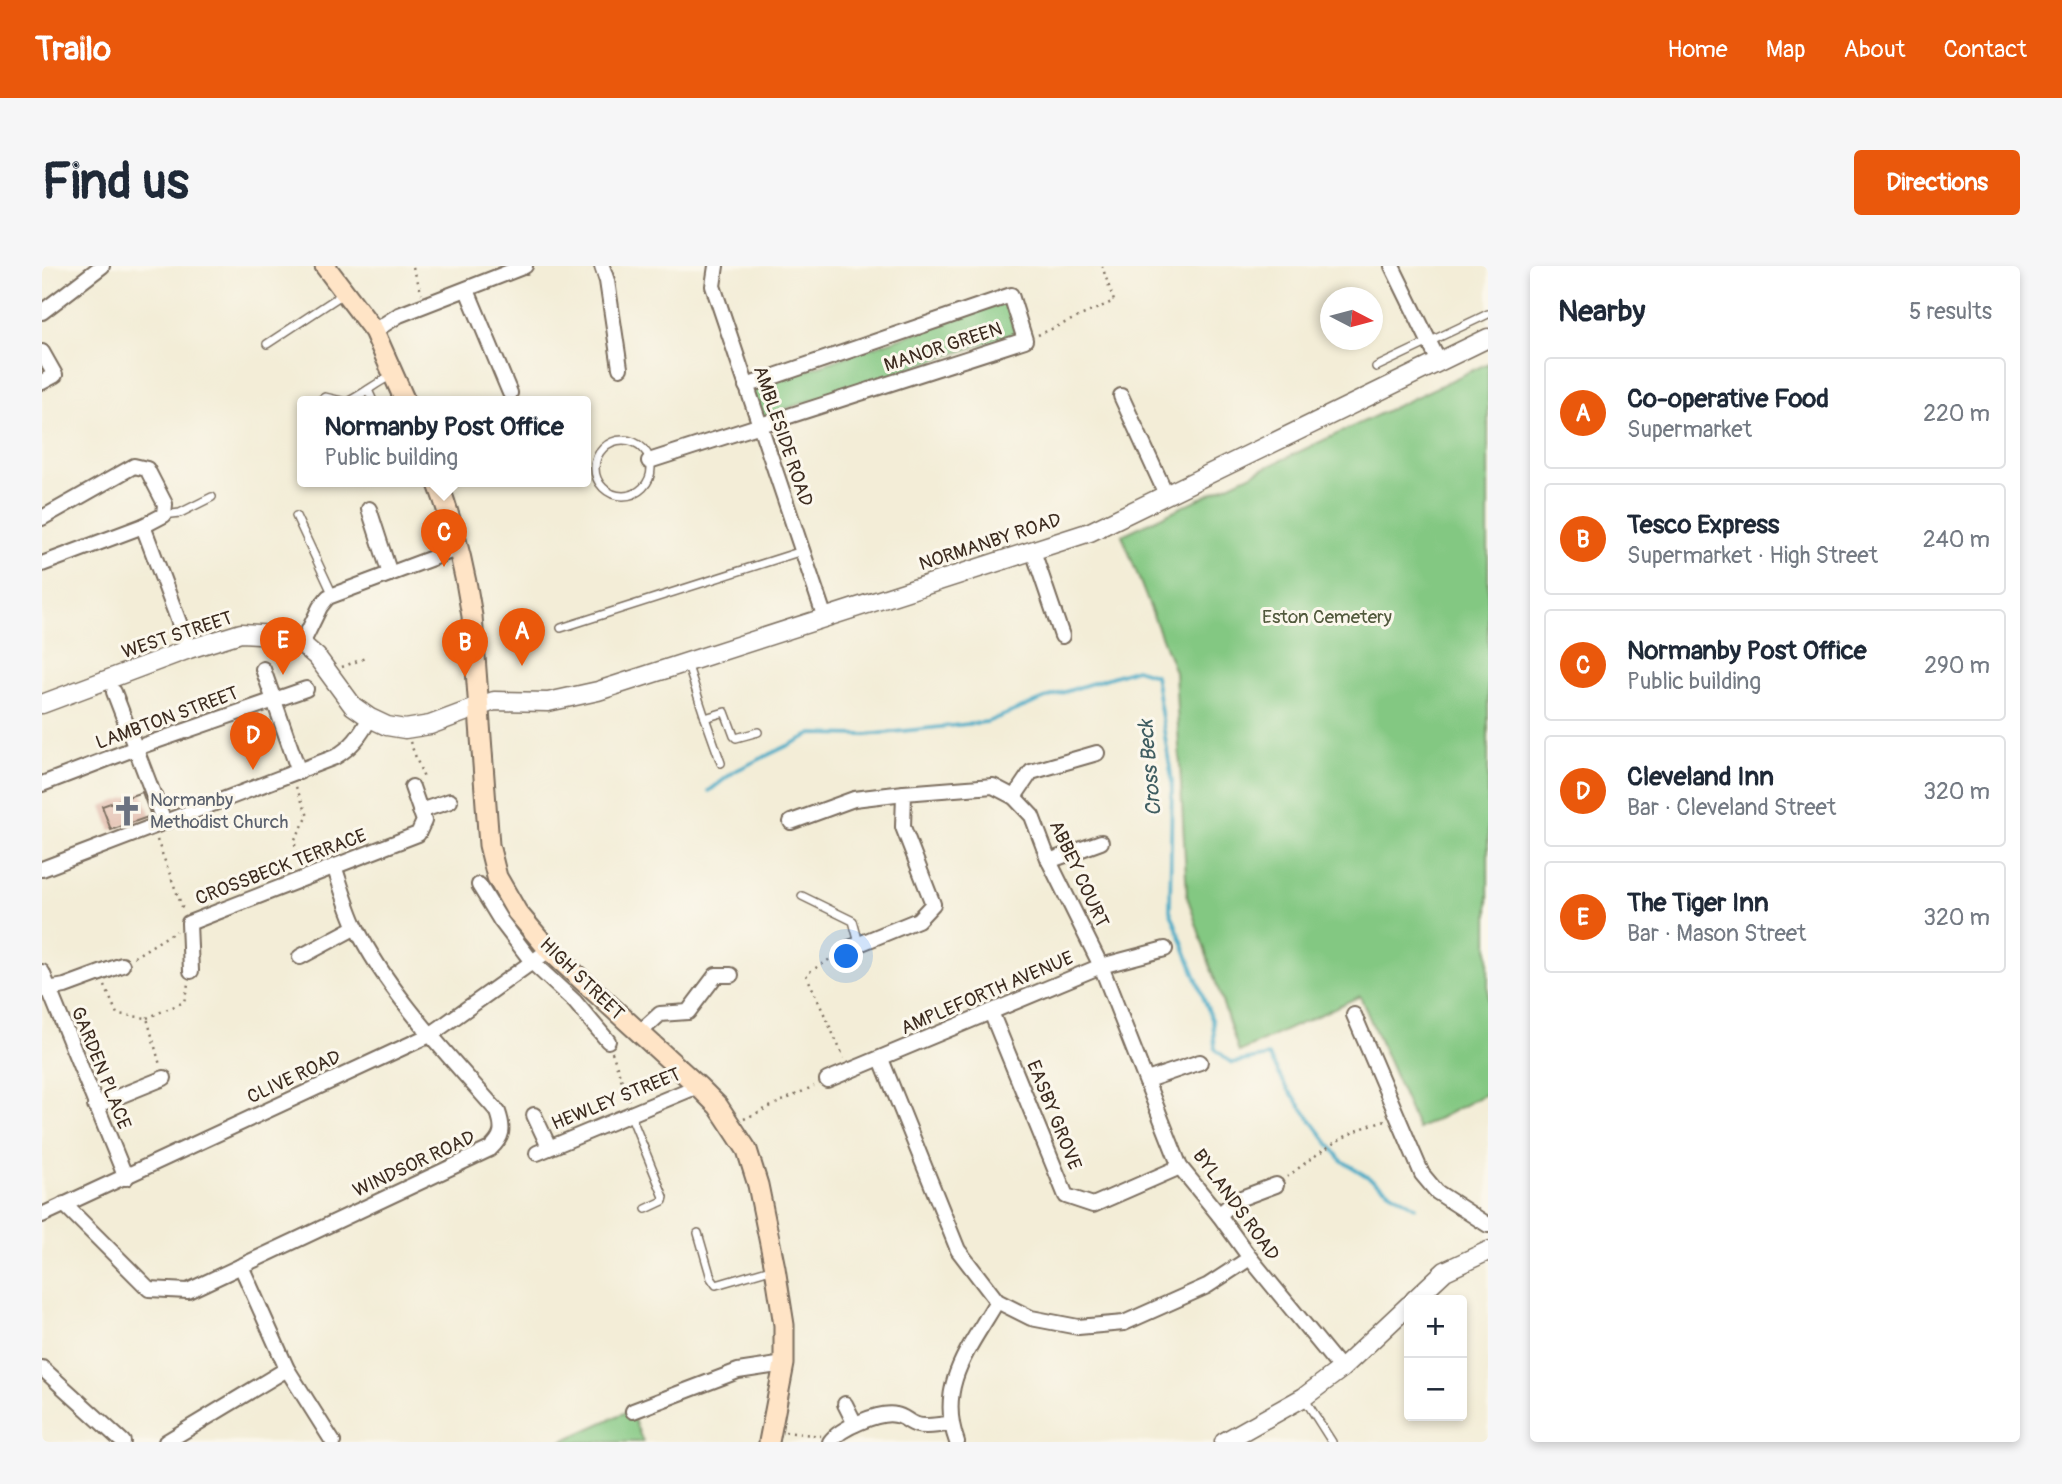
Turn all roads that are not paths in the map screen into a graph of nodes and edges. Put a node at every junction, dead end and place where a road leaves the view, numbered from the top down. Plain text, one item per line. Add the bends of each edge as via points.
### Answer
1 (102, 266) edge
2 (325, 266) edge
3 (525, 266) edge
4 (602, 266) edge
5 (716, 266) edge
6 (1392, 266) edge
7 (467, 290) junction
8 (346, 292) junction
9 (42, 312) edge
10 (1488, 314) edge
11 (374, 331) junction
12 (1488, 338) edge
13 (1428, 342) junction
14 (267, 344) dead end
15 (42, 352) edge
16 (1438, 362) junction
17 (1376, 367) dead end
18 (620, 368) dead end
19 (393, 374) junction
20 (42, 382) edge
21 (746, 386) junction
22 (368, 390) junction
23 (510, 393) dead end
24 (358, 396) edge
25 (371, 396) edge
26 (403, 396) edge
27 (1121, 396) dead end
28 (759, 426) junction
29 (649, 461) junction
30 (439, 487) edge
31 (1166, 494) junction
32 (212, 497) dead end
33 (369, 509) dead end
34 (164, 515) junction
35 (296, 516) dead end
36 (42, 518) edge
37 (143, 526) junction
38 (459, 548) junction
39 (802, 551) junction
40 (1033, 551) junction
41 (42, 564) edge
42 (390, 574) junction
43 (334, 596) junction
44 (824, 618) junction
45 (561, 628) dead end
46 (1062, 636) dead end
47 (302, 644) junction
48 (189, 649) junction
49 (687, 663) junction
50 (262, 669) dead end
51 (306, 689) dead end
52 (114, 692) dead end
53 (275, 700) junction
54 (42, 704) edge
55 (478, 706) junction
56 (370, 718) junction
57 (705, 718) junction
58 (758, 732) dead end
59 (136, 748) junction
60 (1097, 754) dead end
61 (721, 763) dead end
62 (295, 774) junction
63 (42, 785) edge
64 (412, 786) road end
65 (904, 793) junction
66 (1014, 797) junction
67 (450, 801) dead end
68 (422, 816) junction
69 (791, 822) dead end
70 (158, 824) junction
71 (1101, 842) dead end
72 (1049, 861) junction
73 (334, 866) junction
74 (42, 869) edge
75 (479, 886) dead end
76 (802, 896) dead end
77 (356, 927) junction
78 (853, 947) joint
79 (1165, 949) dead end
80 (549, 950) junction
81 (300, 957) dead end
82 (533, 963) junction
83 (121, 965) road end
84 (1101, 965) junction
85 (191, 971) road end
86 (42, 972) edge
87 (732, 975) dead end
88 (45, 989) edge
89 (991, 1012) junction
90 (1354, 1015) dead end
91 (639, 1033) junction
92 (430, 1035) junction
93 (608, 1041) road end
94 (881, 1059) junction
95 (1200, 1062) dead end
96 (164, 1078) road end
97 (827, 1080) road end
98 (1147, 1080) junction
99 (698, 1086) junction
100 (95, 1106) junction
101 (631, 1113) junction
102 (534, 1115) dead end
103 (1180, 1167) junction
104 (126, 1178) junction
105 (1276, 1185) road end
106 (64, 1204) junction
107 (646, 1209) dead end
108 (42, 1215) edge
109 (1219, 1215) junction
110 (1488, 1226) edge
111 (698, 1233) dead end
112 (1488, 1251) edge
113 (1250, 1258) junction
114 (241, 1266) junction
115 (775, 1268) junction
116 (1419, 1295) edge
117 (997, 1301) junction
118 (1404, 1310) edge
119 (783, 1364) junction
120 (42, 1368) edge
121 (287, 1369) junction
122 (1341, 1369) junction
123 (1304, 1398) junction
124 (845, 1404) dead end
125 (633, 1412) dead end
126 (855, 1424) junction
127 (951, 1424) junction
128 (771, 1436) edge
129 (832, 1440) edge
130 (123, 1442) edge
131 (166, 1442) edge
132 (333, 1442) edge
133 (957, 1442) edge
134 (1224, 1442) edge
135 (1332, 1442) edge

1 - 9 street
2 - 8 main road
3 - 7 street
4 - 18 street
5 - 21 street, AMBLESIDE ROAD via 713,286
6 - 13 street
7 - 11 street via 399,316
7 - 23 street
8 - 11 main road
8 - 14 lane
10 - 13 lane
11 - 19 main road
12 - 16 street, NORMANBY ROAD
13 - 16 street
13 - 17 lane
15 - 20 street via 55,375
16 - 31 street, NORMANBY ROAD
19 - 22 lane
19 - 26 main road
21 - 28 street, AMBLESIDE ROAD
21 - 28 street, MANOR GREEN via 1011,295 1026,340
22 - 24 lane
22 - 25 lane
27 - 31 street
28 - 29 street, MANOR GREEN
28 - 39 street, AMBLESIDE ROAD
29 - 29 lane via 639,445 616,441 600,452 597,478 609,493 632,495 647,482
30 - 38 main road, HIGH STREET
31 - 40 street, NORMANBY ROAD via 1090,532
32 - 34 lane via 180,513
33 - 42 street
34 - 36 street via 165,504 147,469 134,466
34 - 37 street
35 - 43 lane
37 - 41 street
37 - 48 street
38 - 42 street
38 - 55 main road, HIGH STREET via 472,616
39 - 44 street, AMBLESIDE ROAD
39 - 45 lane
40 - 44 street, NORMANBY ROAD
40 - 46 street
42 - 43 street
43 - 47 street via 320,607
44 - 49 street, NORMANBY ROAD
47 - 48 street, WEST STREET via 275,635 241,633
47 - 56 street via 317,656 353,706
48 - 54 street, WEST STREET
49 - 55 street, NORMANBY ROAD via 567,699 494,701
49 - 57 lane
50 - 53 street
51 - 53 street, LAMBTON STREET
52 - 59 street
53 - 59 street, LAMBTON STREET
53 - 62 street
55 - 56 street, NORMANBY ROAD via 405,729
55 - 80 main road, HIGH STREET via 489,845 497,877 517,912
56 - 62 street via 350,748
57 - 58 lane via 725,712 736,738
57 - 61 lane
59 - 63 street, LAMBTON STREET
59 - 70 street
60 - 66 street via 1031,772
62 - 70 street
64 - 68 street
65 - 66 street via 993,786
65 - 69 street via 854,799
65 - 78 street via 903,827 933,904 918,920
66 - 72 street, ABBEY COURT via 1032,816
67 - 68 street
68 - 73 street, CROSSBECK TERRACE via 418,834
70 - 74 street
71 - 72 street
72 - 84 street, ABBEY COURT
73 - 77 street, WINDSOR ROAD
73 - 85 street, CROSSBECK TERRACE via 189,923
75 - 82 street
76 - 78 lane via 853,921
77 - 81 street
77 - 92 street, WINDSOR ROAD
79 - 84 street, AMPLEFORTH AVENUE
80 - 82 street, CLIVE ROAD
80 - 91 main road, HIGH STREET
82 - 92 street, CLIVE ROAD
82 - 93 street
83 - 88 street
84 - 89 street, AMPLEFORTH AVENUE
84 - 98 street, BYLANDS ROAD
86 - 88 street, GARDEN PLACE
87 - 91 street via 716,975 688,1012 660,1014
88 - 100 street, GARDEN PLACE
89 - 94 street, AMPLEFORTH AVENUE
89 - 103 street, EASBY GROVE via 1066,1196 1093,1205
90 - 110 street via 1413,1156 1429,1183
91 - 99 main road, HIGH STREET
92 - 104 street, CLIVE ROAD
92 - 114 street, WINDSOR ROAD via 498,1112 501,1139 490,1149
94 - 97 street, AMPLEFORTH AVENUE
94 - 117 street via 958,1250
95 - 98 street
96 - 100 street
98 - 103 street, BYLANDS ROAD
99 - 101 street, HEWLEY STREET
99 - 115 main road, HIGH STREET via 747,1150
100 - 104 street, GARDEN PLACE
101 - 102 street, HEWLEY STREET via 543,1150
101 - 107 lane via 664,1197
103 - 109 street, BYLANDS ROAD
104 - 106 street, CLIVE ROAD
105 - 109 street via 1236,1200
106 - 108 street, CLIVE ROAD
106 - 114 street, WINDSOR ROAD via 149,1289 188,1291
109 - 113 street, BYLANDS ROAD
111 - 115 lane via 716,1285
112 - 116 street via 1445,1271
113 - 117 street via 1207,1286 1124,1323 1078,1327 1031,1318
113 - 122 street, BYLANDS ROAD
114 - 121 street
115 - 119 main road, HIGH STREET via 784,1325
117 - 127 street via 956,1372
118 - 122 street
119 - 125 street via 738,1371
119 - 128 main road, HIGH STREET
120 - 130 street
121 - 131 street
121 - 132 street
122 - 123 street
123 - 134 street
123 - 135 lane
124 - 126 street
126 - 127 street via 885,1414 917,1425
126 - 129 street
127 - 133 street

